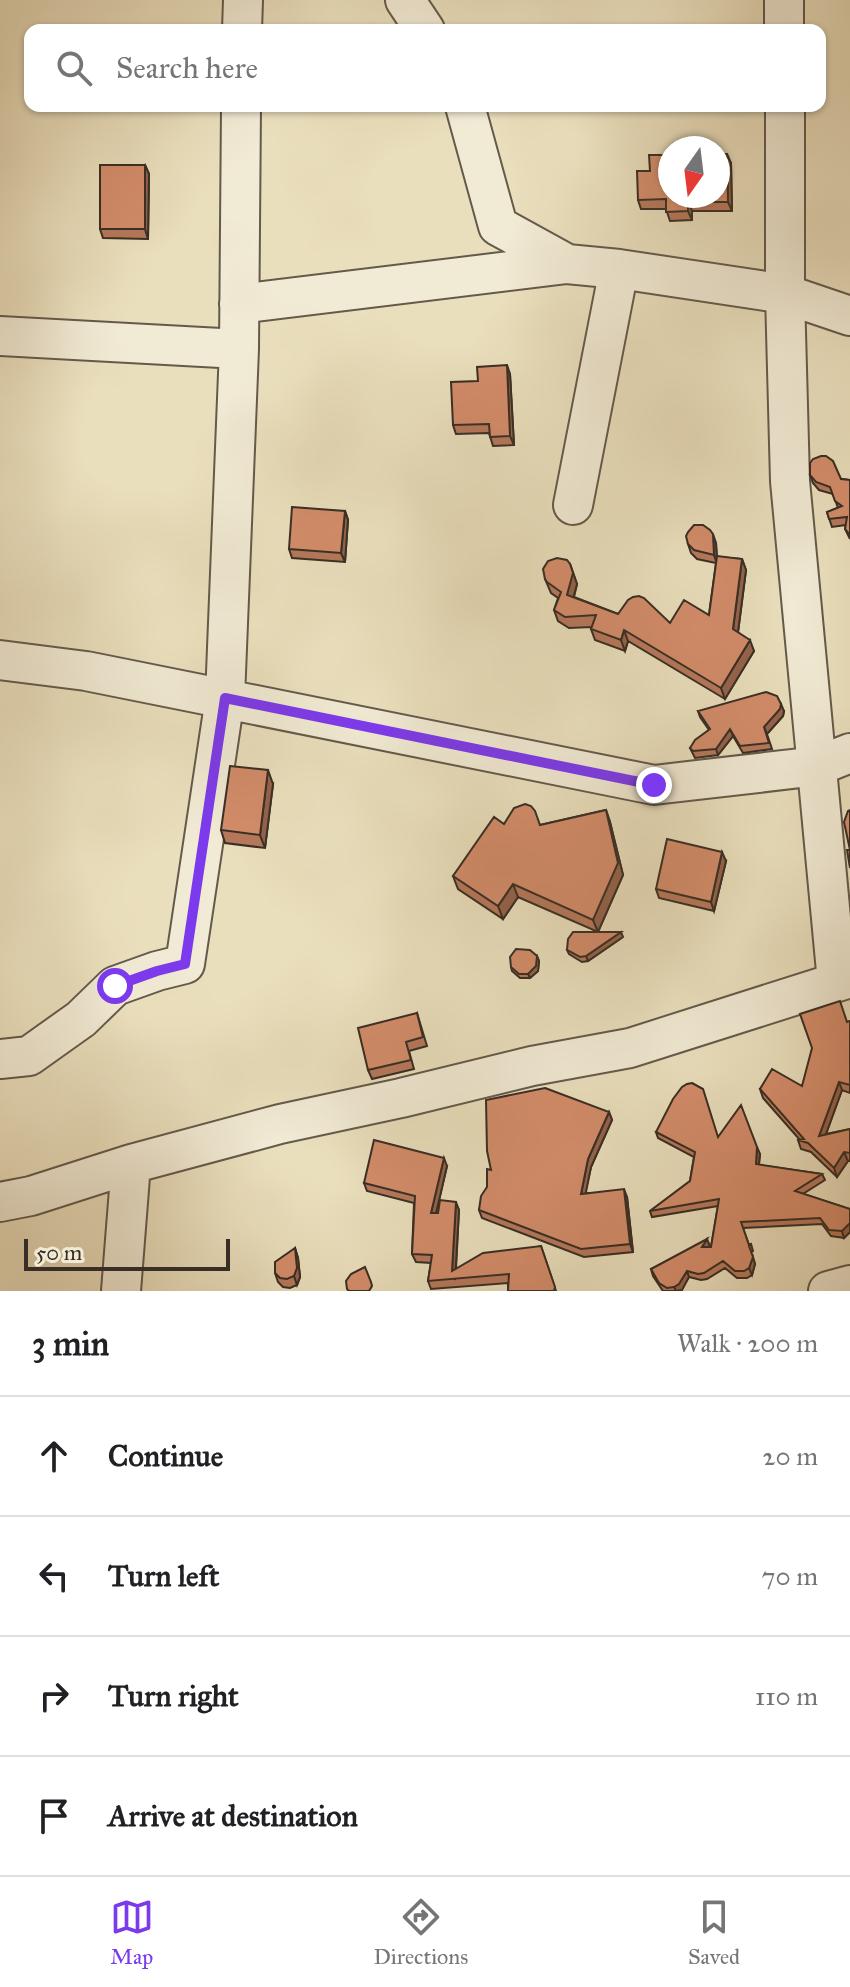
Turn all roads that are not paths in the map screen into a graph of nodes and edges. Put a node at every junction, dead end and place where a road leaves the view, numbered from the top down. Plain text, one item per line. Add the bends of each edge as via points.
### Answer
1 (243, 0) edge
2 (405, 0) edge
3 (784, 0) edge
4 (242, 24) edge
5 (421, 24) edge
6 (784, 24) edge
7 (241, 112) edge
8 (467, 112) edge
9 (785, 112) edge
10 (567, 264) junction
11 (619, 269) junction
12 (785, 294) junction
13 (239, 304) junction
14 (850, 316) edge
15 (0, 336) edge
16 (239, 349) junction
17 (573, 505) dead end
18 (0, 660) edge
19 (225, 698) junction
20 (834, 760) edge
21 (844, 980) edge
22 (0, 1059) edge
23 (131, 1164) junction
24 (0, 1202) edge
25 (850, 1285) edge
26 (121, 1291) edge
27 (828, 1291) edge

1 - 4 street
2 - 5 street
3 - 6 street
7 - 13 street
8 - 10 street via 498,226
9 - 12 street
10 - 11 street
10 - 13 street
11 - 12 street
11 - 17 street
12 - 14 street
12 - 20 street via 790,481
13 - 16 street
15 - 16 street
16 - 19 street
18 - 19 street
19 - 20 street via 654,785
19 - 22 street via 185,964 115,986 81,1019 29,1056
20 - 21 street
21 - 23 street via 630,1048 280,1124
23 - 24 street
23 - 26 street
25 - 27 street

